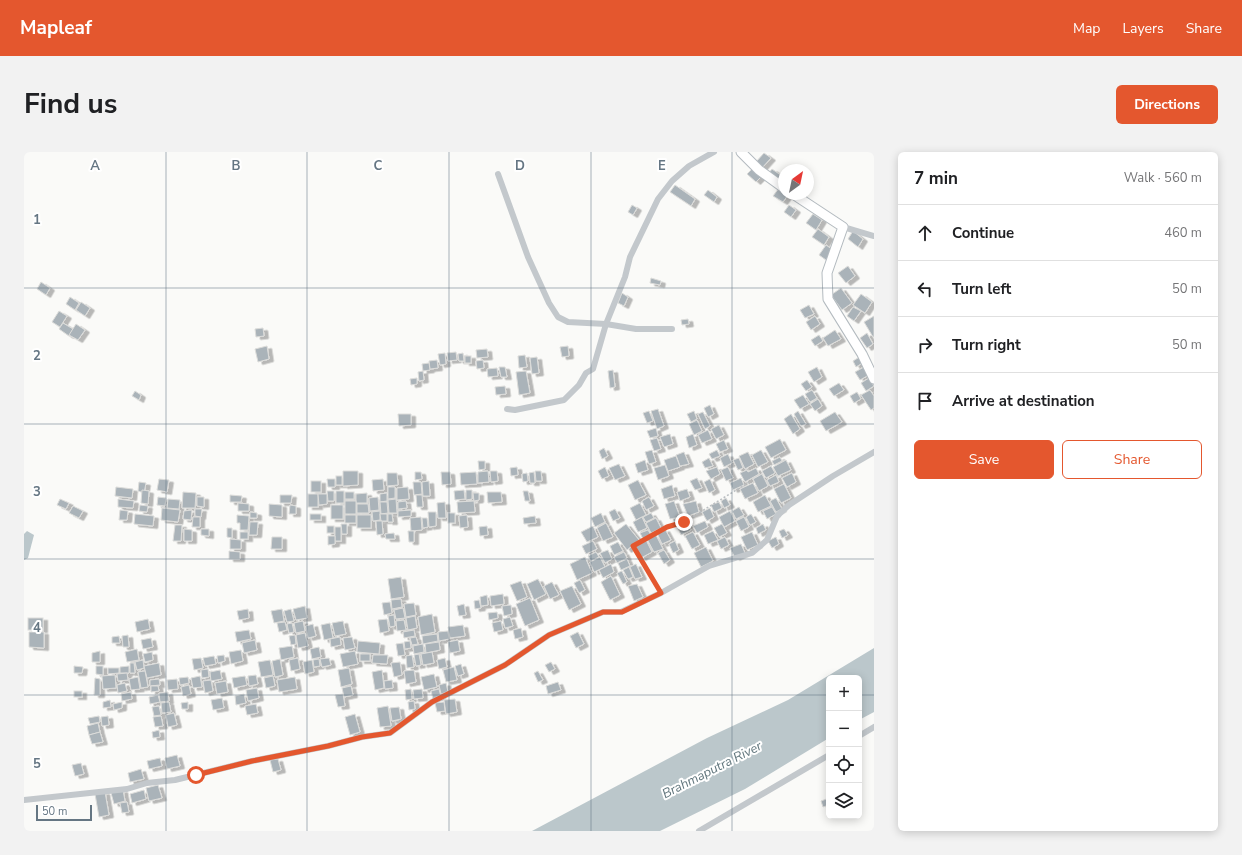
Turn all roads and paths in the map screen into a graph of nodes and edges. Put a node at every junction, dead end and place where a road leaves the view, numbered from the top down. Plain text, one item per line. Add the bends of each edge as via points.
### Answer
1 (714, 152) edge
2 (741, 152) edge
3 (498, 174) dead end
4 (778, 184) edge
5 (802, 200) edge
6 (844, 227) junction
7 (874, 236) edge
8 (606, 324) junction
9 (672, 329) dead end
10 (874, 379) edge
11 (506, 410) dead end
12 (874, 452) edge
13 (751, 481) dead end
14 (661, 593) junction
15 (874, 727) edge
16 (862, 734) edge
17 (826, 757) edge
18 (24, 800) edge
19 (699, 831) edge

1 - 8 street via 689,166 672,181 658,199 630,257 625,277
2 - 4 street
3 - 8 street via 528,257 558,317 568,322
5 - 6 street
6 - 7 street
6 - 10 street via 827,273 828,299 862,354
8 - 9 street via 636,329
8 - 11 street via 593,368 564,400
12 - 14 street via 789,505 777,516 767,540 752,553 709,566
13 - 14 path via 684,522 667,527 634,545 633,548
14 - 18 street via 622,612 603,612 549,635 505,665 432,702 390,733 127,789
15 - 16 street
17 - 19 street

